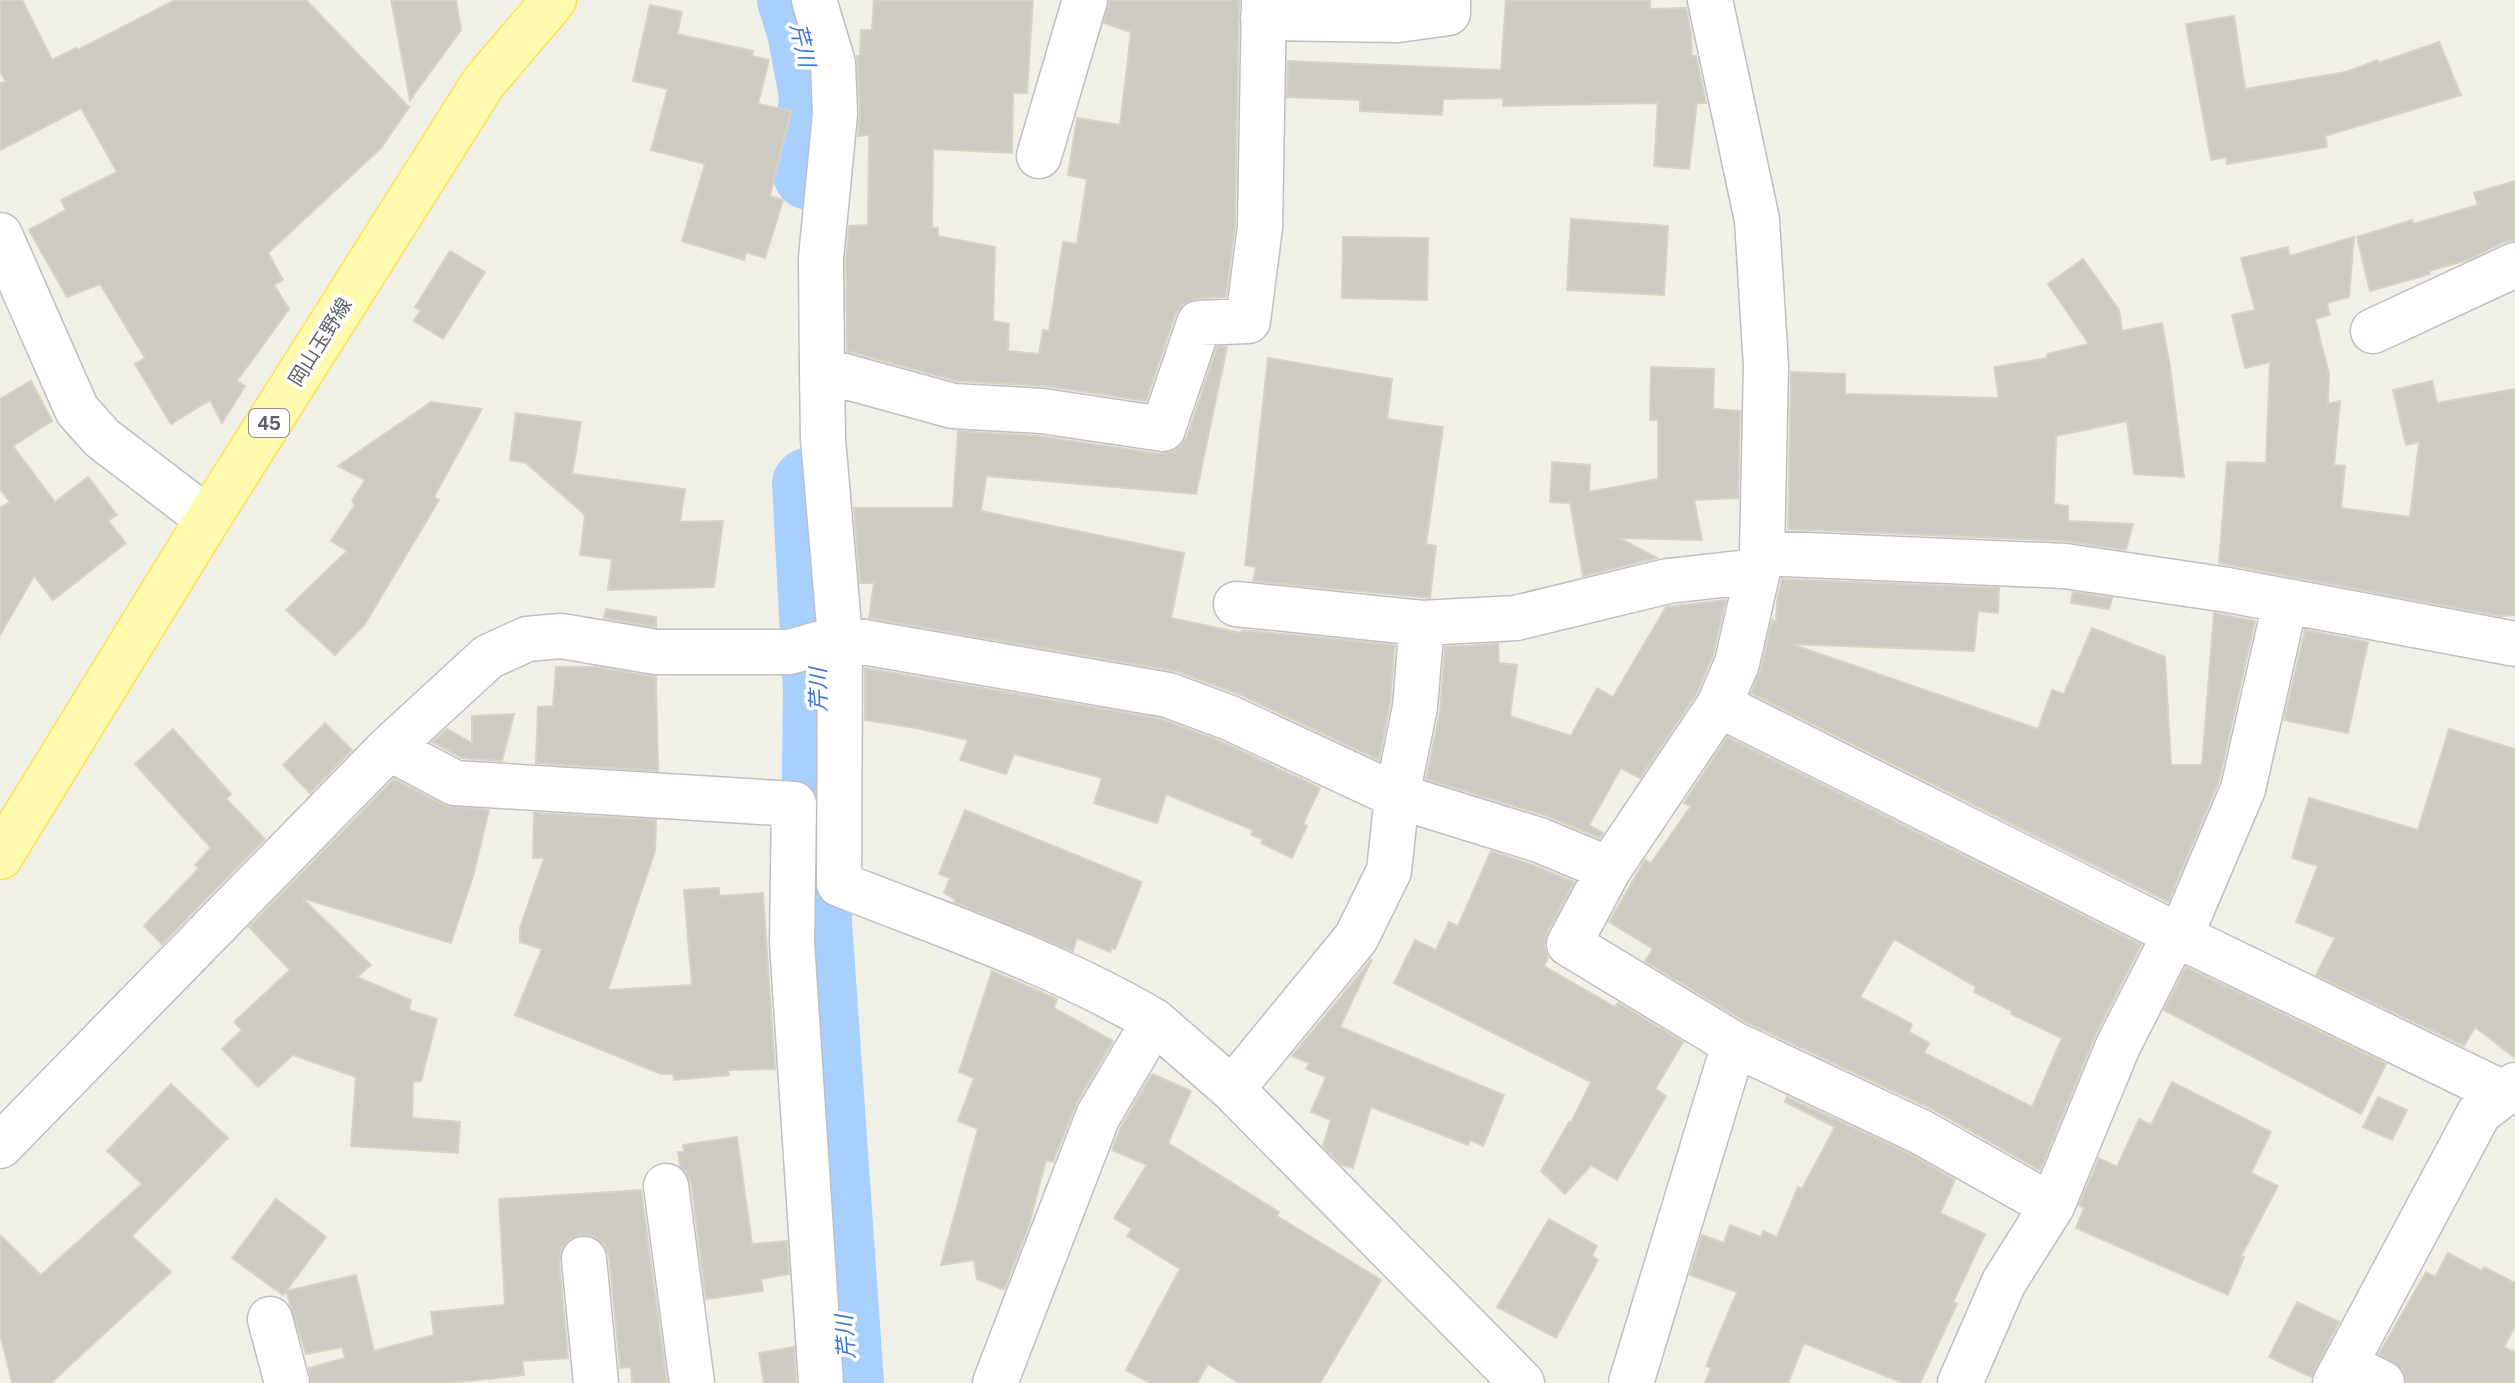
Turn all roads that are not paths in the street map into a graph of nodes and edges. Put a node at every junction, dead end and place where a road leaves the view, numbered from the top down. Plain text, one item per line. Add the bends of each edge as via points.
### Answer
1 (554, 0) edge
2 (814, 0) edge
3 (1085, 0) edge
4 (1448, 0) edge
5 (1710, 0) edge
6 (1264, 9) edge
7 (1039, 156) dead end
8 (0, 235) edge
9 (2515, 265) edge
10 (2373, 331) dead end
11 (822, 370) junction
12 (208, 519) junction
13 (1760, 562) junction
14 (2285, 603) junction
15 (1236, 604) dead end
16 (1422, 623) junction
17 (840, 638) junction
18 (2515, 644) edge
19 (1719, 705) junction
20 (389, 748) junction
21 (812, 794) junction
22 (1397, 796) junction
23 (0, 857) edge
24 (1609, 869) junction
25 (2175, 934) junction
26 (1154, 1021) junction
27 (1734, 1044) junction
28 (1232, 1089) junction
29 (2510, 1090) edge
30 (0, 1146) edge
31 (666, 1186) dead end
32 (2052, 1206) junction
33 (584, 1259) dead end
34 (270, 1319) dead end
35 (2354, 1377) edge
36 (287, 1383) edge
37 (596, 1383) edge
38 (692, 1383) edge
39 (821, 1383) edge
40 (995, 1383) edge
41 (1522, 1383) edge
42 (1631, 1383) edge
43 (1960, 1383) edge

1 - 12 main road, 岡山玉野線 / 45 via 484,82
2 - 11 street via 833,63 835,114 821,258
3 - 7 street
4 - 6 street via 1448,13 1398,20
5 - 13 street via 1757,220 1766,366
6 - 11 street via 1260,227 1248,321 1199,323 1163,429 1042,411 953,406
8 - 12 street via 77,410 102,438
9 - 10 street
11 - 17 street
12 - 23 main road, 岡山玉野線 / 45
13 - 14 street via 2065,566
13 - 16 street via 1516,618
13 - 19 street via 1737,663
14 - 18 street
14 - 25 street via 2243,789 2186,923
15 - 16 street
16 - 22 street via 1415,707
17 - 20 street via 789,652 656,652 561,636 527,639 488,657
17 - 21 street
17 - 22 street via 1168,695
19 - 24 street
19 - 25 street
20 - 21 street via 455,783
20 - 30 street
21 - 26 street via 839,884 1033,961
21 - 39 street via 792,943
22 - 24 street via 1539,840
22 - 28 street via 1389,871 1356,938
24 - 27 street via 1569,944
25 - 29 street
25 - 32 street via 2118,1046
26 - 28 street
26 - 40 street via 1098,1116
27 - 32 street via 1921,1132
27 - 42 street
28 - 41 street
29 - 35 street via 2479,1113
31 - 38 street
32 - 43 street via 2004,1282
33 - 37 street
34 - 36 street

